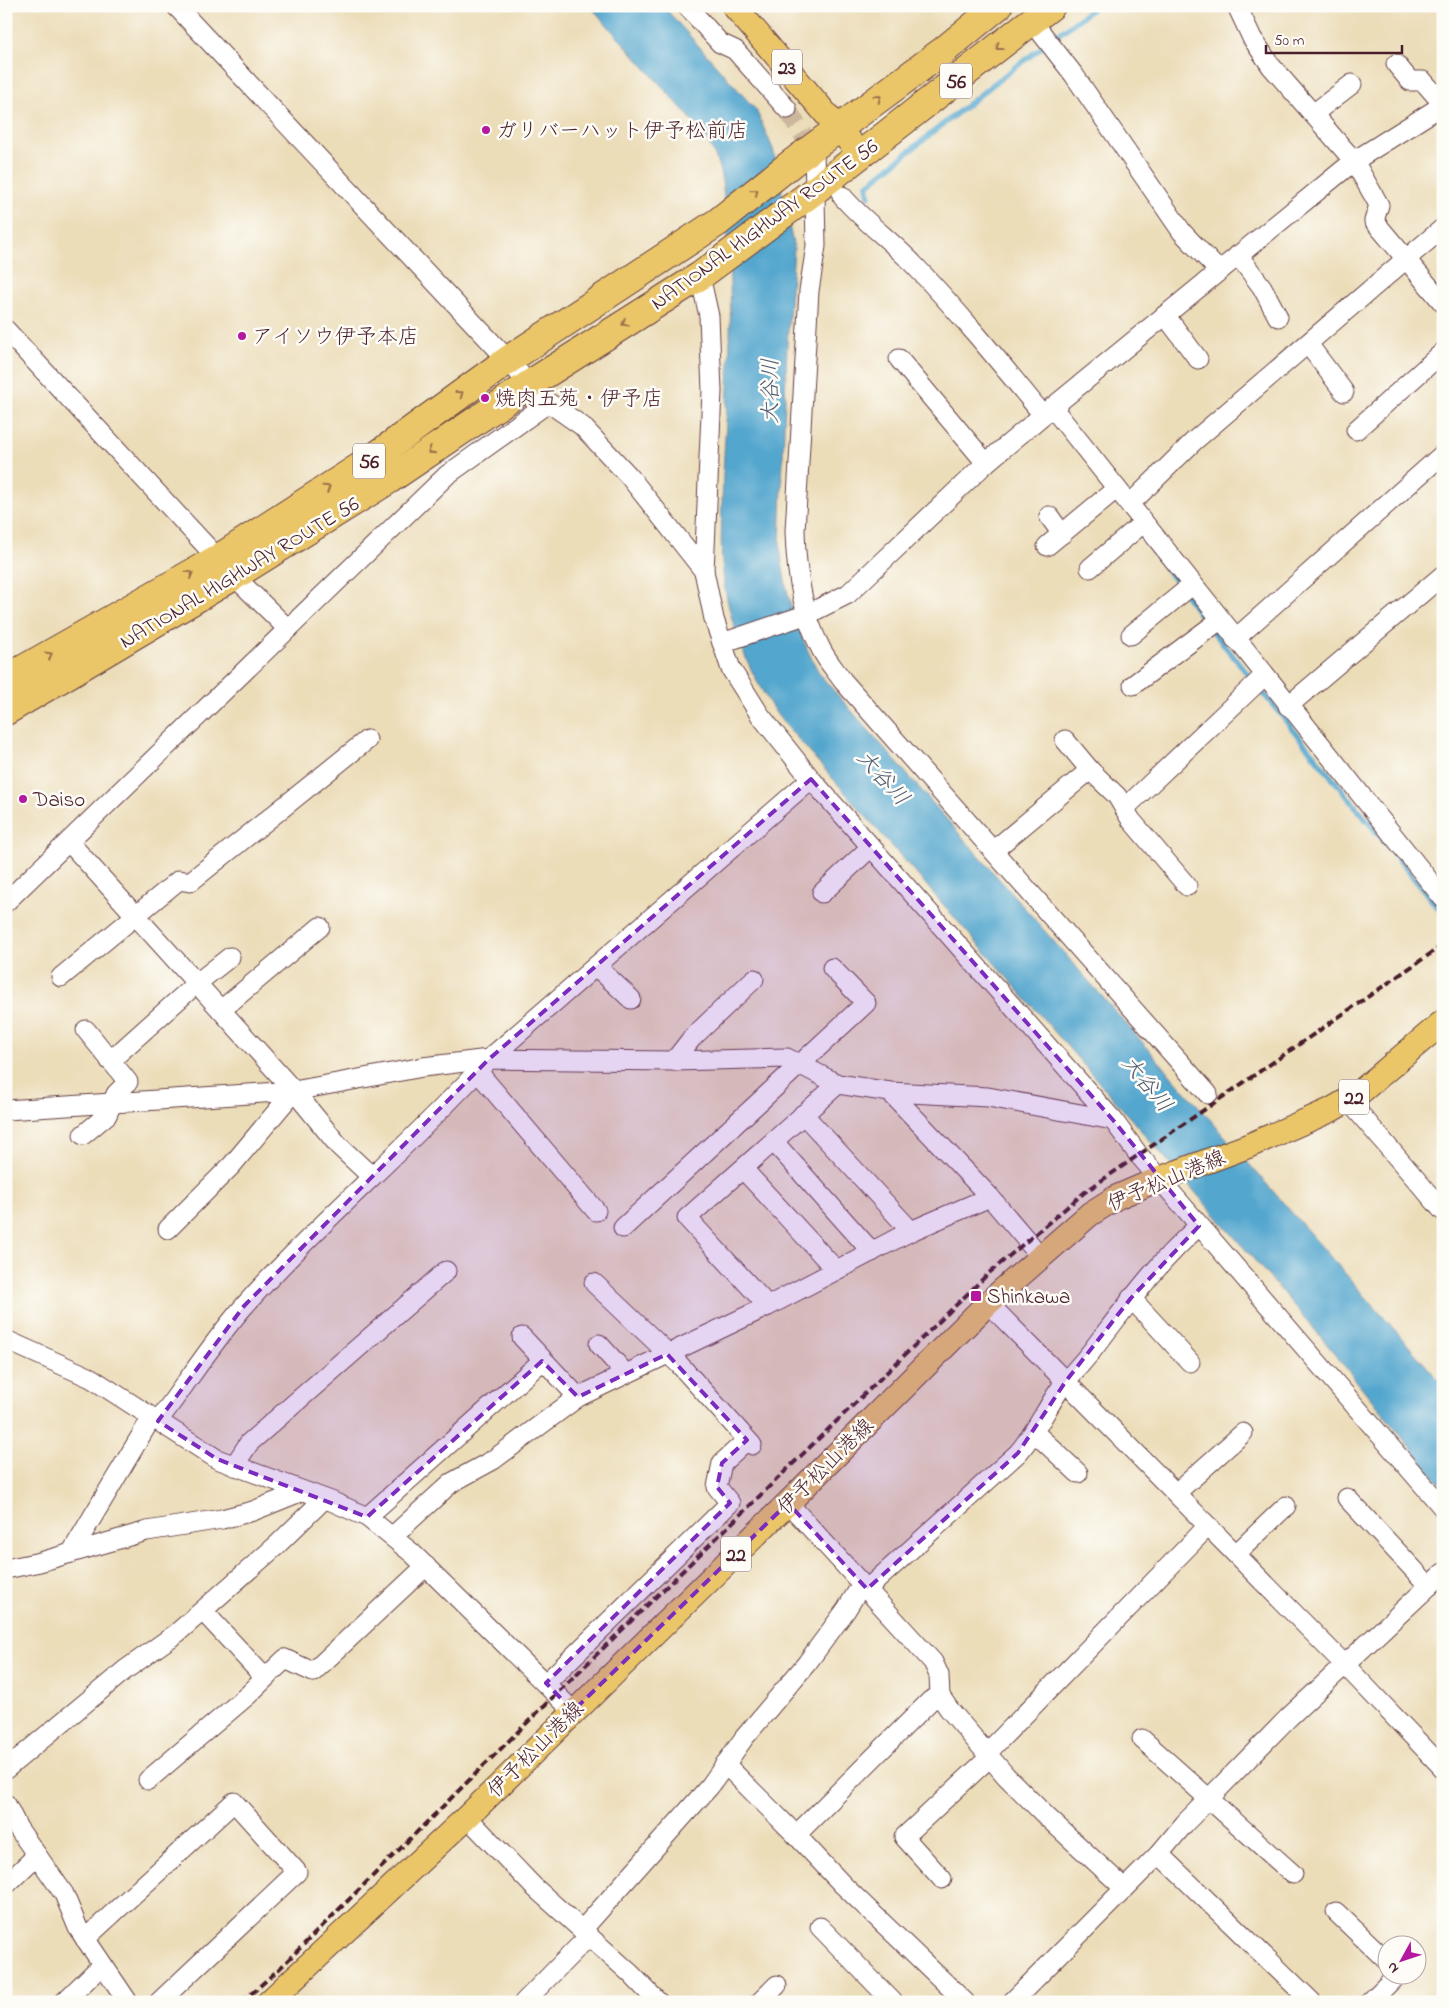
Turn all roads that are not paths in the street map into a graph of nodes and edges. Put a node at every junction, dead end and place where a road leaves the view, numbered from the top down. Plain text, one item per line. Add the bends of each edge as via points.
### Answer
1 (176, 6) edge
2 (687, 6) edge
3 (734, 6) edge
4 (998, 6) edge
5 (1237, 6) edge
6 (1042, 14) edge
7 (1396, 64) dead end
8 (1352, 84) dead end
9 (1443, 104) edge
10 (787, 109) tunnel mouth
11 (1313, 114) junction
12 (840, 128) junction
13 (814, 147) junction
14 (861, 155) junction
15 (1354, 161) junction
16 (842, 196) dead end
17 (806, 198) junction
18 (1443, 228) edge
19 (1238, 256) junction
20 (1406, 259) junction
21 (1220, 270) junction
22 (705, 272) junction
23 (1443, 303) edge
24 (1165, 315) junction
25 (1278, 317) dead end
26 (6, 330) edge
27 (1308, 344) junction
28 (899, 359) dead end
29 (1198, 359) dead end
30 (508, 360) junction
31 (1439, 363) edge
32 (1344, 392) dead end
33 (539, 393) junction
34 (1048, 411) junction
35 (1367, 427) dead end
36 (1443, 454) edge
37 (986, 463) junction
38 (1116, 489) junction
39 (1129, 505) junction
40 (1049, 516) dead end
41 (1144, 524) junction
42 (1062, 534) junction
43 (1047, 546) dead end
44 (226, 567) junction
45 (1090, 568) dead end
46 (704, 571) junction
47 (1443, 575) edge
48 (1192, 585) junction
49 (804, 616) junction
50 (1220, 620) junction
51 (288, 629) junction
52 (1131, 635) dead end
53 (1235, 639) junction
54 (726, 642) junction
55 (1264, 676) junction
56 (6, 679) edge
57 (1133, 685) dead end
58 (1288, 706) junction
59 (6, 711) edge
60 (367, 740) dead end
61 (1066, 740) dead end
62 (1090, 770) junction
63 (811, 779) junction
64 (1125, 808) junction
65 (69, 842) junction
66 (872, 847) junction
67 (994, 850) junction
68 (1187, 886) dead end
69 (822, 893) dead end
70 (1443, 898) edge
71 (7, 901) edge
72 (135, 915) junction
73 (320, 927) dead end
74 (230, 957) dead end
75 (597, 966) junction
76 (832, 968) dead end
77 (61, 977) dead end
78 (754, 978) dead end
79 (197, 983) junction
80 (631, 1000) dead end
81 (221, 1010) junction
82 (1443, 1022) edge
83 (86, 1030) dead end
84 (110, 1061) junction
85 (674, 1061) junction
86 (801, 1065) junction
87 (483, 1066) junction
88 (838, 1084) junction
89 (294, 1091) junction
90 (890, 1092) junction
91 (1208, 1094) dead end
92 (1348, 1100) junction
93 (112, 1103) junction
94 (6, 1110) edge
95 (803, 1114) junction
96 (1112, 1120) junction
97 (83, 1135) dead end
98 (774, 1142) junction
99 (743, 1168) junction
100 (371, 1176) junction
101 (1162, 1178) junction
102 (990, 1197) junction
103 (596, 1211) dead end
104 (1443, 1211) edge
105 (1200, 1226) junction
106 (623, 1228) dead end
107 (168, 1229) dead end
108 (911, 1231) junction
109 (872, 1252) junction
110 (1040, 1256) junction
111 (836, 1270) junction
112 (446, 1271) dead end
113 (594, 1283) dead end
114 (1131, 1298) junction
115 (988, 1303) junction
116 (768, 1306) junction
117 (522, 1337) dead end
118 (6, 1340) edge
119 (599, 1344) dead end
120 (667, 1354) junction
121 (542, 1360) junction
122 (1190, 1362) dead end
123 (625, 1374) junction
124 (1066, 1381) junction
125 (578, 1397) junction
126 (155, 1419) junction
127 (1035, 1433) junction
128 (1243, 1433) dead end
129 (234, 1466) junction
130 (1078, 1473) dead end
131 (300, 1492) junction
132 (1176, 1493) junction
133 (1347, 1498) dead end
134 (324, 1499) junction
135 (788, 1503) junction
136 (1286, 1506) dead end
137 (1443, 1508) edge
138 (367, 1517) junction
139 (1208, 1526) junction
140 (393, 1536) junction
141 (71, 1553) junction
142 (1236, 1554) junction
143 (8, 1565) edge
144 (426, 1566) junction
145 (1443, 1573) edge
146 (864, 1586) junction
147 (1429, 1586) junction
148 (203, 1611) junction
149 (1344, 1665) junction
150 (265, 1678) junction
151 (546, 1683) junction
152 (940, 1696) junction
153 (573, 1711) junction
154 (1142, 1739) dead end
155 (989, 1755) junction
156 (725, 1764) junction
157 (1443, 1768) edge
158 (6, 1769) edge
159 (148, 1780) dead end
160 (1209, 1799) junction
161 (6, 1804) edge
162 (467, 1817) junction
163 (796, 1835) junction
164 (1159, 1854) junction
165 (37, 1856) junction
166 (1293, 1874) dead end
167 (942, 1879) dead end
168 (6, 1885) edge
169 (1124, 1888) junction
170 (1336, 1912) dead end
171 (820, 1927) dead end
172 (586, 1933) junction
173 (85, 1939) junction
174 (1376, 1950) edge
175 (102, 1965) junction
176 (1386, 1986) edge
177 (64, 2002) edge
178 (128, 2002) edge
179 (159, 2002) edge
180 (269, 2002) edge
181 (524, 2002) edge
182 (658, 2002) edge
183 (893, 2002) edge
184 (965, 2002) edge
185 (1012, 2002) edge
186 (1312, 2002) edge
187 (1370, 2002) edge

1 - 30 street
2 - 10 street via 720,43 735,50
3 - 12 main road, 23
12 -> 4 highway, NATIONAL HIGHWAY ROUTE 56 / 56
5 - 11 street via 1252,38 1271,66
6 -> 14 highway, NATIONAL HIGHWAY ROUTE 56 / 56
6 - 21 street via 1074,76 1182,232
7 - 9 street via 1410,81 1424,81
8 - 11 street
9 - 15 street
11 - 15 street
12 - 13 highway, NATIONAL HIGHWAY ROUTE 56 / 56
12 - 14 main road, 23
13 - 17 street
30 -> 13 highway, NATIONAL HIGHWAY ROUTE 56 / 56 via 718,222
14 - 17 highway, NATIONAL HIGHWAY ROUTE 56 / 56
15 - 19 street
15 - 20 street via 1379,205 1374,221
16 - 34 street via 945,297
17 - 22 highway, NATIONAL HIGHWAY ROUTE 56 / 56
17 - 49 street via 816,246 809,291 794,531
18 - 20 street
19 - 21 street
19 - 25 street via 1262,287
20 - 23 street
20 - 27 street
21 - 24 street
22 -> 33 highway, NATIONAL HIGHWAY ROUTE 56 / 56
22 - 46 street via 712,391
24 - 29 street
24 - 34 street
26 - 44 street
27 - 32 street
27 - 39 street via 1194,442
28 - 37 street
30 - 33 street
44 -> 30 highway, NATIONAL HIGHWAY ROUTE 56 / 56
31 - 35 street
33 -> 44 highway, NATIONAL HIGHWAY ROUTE 56 / 56 via 390,479
33 - 46 street via 582,426 629,476
33 - 51 street via 447,475
34 - 37 street
34 - 38 street
36 - 53 street
37 - 49 street via 848,594
38 - 39 street
38 - 42 street
39 - 41 street
40 - 42 street
41 - 45 street
41 - 48 street
42 - 43 street
44 - 51 street
56 -> 44 highway, NATIONAL HIGHWAY ROUTE 56 / 56
44 - 59 highway, NATIONAL HIGHWAY ROUTE 56 / 56
46 - 54 street
47 - 58 street
48 - 50 street
48 - 52 street
49 - 54 street
49 - 67 street via 821,650 843,681
50 - 53 street
50 - 57 street
51 - 65 street
53 - 55 street
54 - 63 street via 731,669 744,692
55 - 58 street
55 - 64 street
58 - 70 street
60 - 72 street via 190,882 179,880
61 - 62 street
62 - 64 street
62 - 67 street
63 - 66 street
63 - 75 street
64 - 68 street via 1131,820
65 - 71 street
65 - 72 street
66 - 69 street
66 - 96 street
67 - 91 street
72 - 77 street
72 - 79 street
73 - 81 street
74 - 79 street
75 - 80 street
75 - 87 street
76 - 86 street via 866,1003
78 - 85 street via 692,1038
79 - 81 street
79 - 84 street
81 - 89 street
82 - 92 main road, 伊予松山港線 / 22
83 - 84 street
84 - 93 street via 128,1082
85 - 86 street via 786,1058
85 - 87 street
86 - 88 street
86 - 106 street
87 - 89 street via 423,1067
87 - 100 street
87 - 103 street
88 - 90 street
88 - 95 street
89 - 93 street
89 - 100 street via 339,1146
89 - 107 street via 232,1165
90 - 96 street via 988,1097
90 - 102 street
92 - 101 main road, 伊予松山港線 / 22 via 1298,1126
92 - 104 street
93 - 94 street
93 - 97 street via 107,1115
95 - 98 street
95 - 108 street
96 - 101 street
98 - 99 street
98 - 109 street
99 - 111 street
99 - 116 street via 687,1218
100 - 126 street via 244,1306
101 - 105 street
101 - 110 main road, 伊予松山港線 / 22 via 1117,1197 1090,1214
102 - 108 street
102 - 110 street
105 - 114 street
105 - 137 street
108 - 109 street
109 - 111 street
110 - 115 main road, 伊予松山港線 / 22
111 - 116 street
112 - 129 street via 249,1443
113 - 120 street
114 - 122 street
114 - 124 street
115 - 124 street
115 - 135 main road, 伊予松山港線 / 22
116 - 120 street
117 - 121 street
118 - 126 street via 91,1378
119 - 123 street
120 - 123 street
120 - 151 street via 749,1443 722,1464 717,1487 730,1503
121 - 125 street
121 - 138 street
123 - 125 street
124 - 127 street
124 - 132 street
125 - 140 street via 493,1460 451,1483
126 - 129 street via 217,1459
126 - 141 street
127 - 130 street
127 - 146 street via 1007,1465
128 - 132 street
129 - 131 street
131 - 134 street
131 - 141 street via 254,1511 147,1531
132 - 139 street
133 - 147 street
134 - 138 street
134 - 148 street via 278,1545
135 - 146 street
135 - 153 main road, 伊予松山港線 / 22
136 - 142 street
138 - 140 street
139 - 142 street
139 - 155 street
140 - 144 street
141 - 143 street
142 - 149 street
144 - 150 street via 313,1672 286,1660
144 - 151 street
145 - 147 street
146 - 152 street via 933,1662 939,1675
146 - 156 street
147 - 149 street
148 - 150 street
148 - 158 street
149 - 157 street
149 - 160 street
150 - 159 street
151 - 153 street
152 - 155 street
152 - 163 street via 930,1701
153 - 162 main road, 伊予松山港線 / 22
154 - 160 street
155 - 167 street via 904,1837
155 - 169 street via 1047,1817
156 - 163 street
156 - 172 street via 690,1811 669,1830
160 - 164 street
160 - 166 street
161 - 165 street
162 - 172 street via 533,1886
162 - 180 main road, 伊予松山港線 / 22
163 - 184 street via 842,1884
164 - 169 street
164 - 186 street
165 - 168 street
165 - 173 street via 64,1894
169 - 185 street
170 - 174 street
171 - 183 street
172 - 181 street
172 - 182 street
173 - 175 street
173 - 179 street via 234,1802 297,1872
175 - 177 street
175 - 178 street
176 - 187 street

